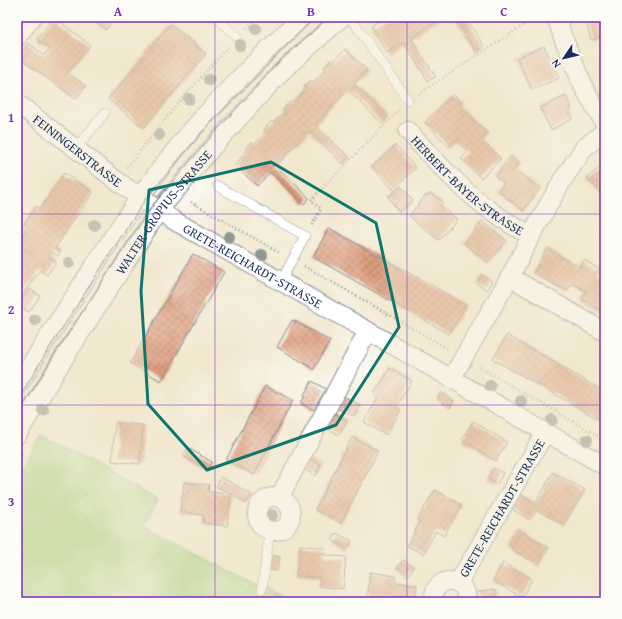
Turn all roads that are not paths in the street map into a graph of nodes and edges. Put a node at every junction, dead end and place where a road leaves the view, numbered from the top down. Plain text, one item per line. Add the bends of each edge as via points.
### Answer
1 (32, 17) edge
2 (216, 17) edge
3 (302, 17) edge
4 (342, 17) edge
5 (350, 17) edge
6 (557, 17) edge
7 (17, 37) edge
8 (237, 37) road end
9 (408, 100) dead end
10 (17, 103) edge
11 (105, 113) dead end
12 (605, 124) edge
13 (408, 131) dead end
14 (605, 131) edge
15 (76, 148) junction
16 (218, 186) dead end
17 (140, 196) junction
18 (159, 210) junction
19 (531, 236) junction
20 (510, 277) junction
21 (281, 281) junction
22 (368, 331) junction
23 (605, 332) edge
24 (451, 378) junction
25 (17, 386) edge
26 (545, 433) junction
27 (17, 435) edge
28 (605, 466) edge
29 (279, 498) junction
30 (270, 530) junction
31 (458, 583) junction
32 (262, 589) dead end
33 (434, 602) edge
34 (466, 602) edge

1 - 7 street
2 - 8 lane
3 - 17 street, WALTER-GROPIUS-STRASSE via 196,125
4 - 18 street, WALTER-GROPIUS-STRASSE via 282,71
5 - 9 lane
6 - 12 street via 584,88
10 - 15 street, FEININGERSTRASSE
11 - 15 lane
13 - 19 street, HERBERT-BAYER-STRASSE via 466,190 503,220
14 - 19 street, HERBERT-BAYER-STRASSE via 584,148
15 - 17 street, FEININGERSTRASSE
16 - 21 lane via 305,236
17 - 18 street, GRETE-REICHARDT-STRASSE
17 - 25 street, WALTER-GROPIUS-STRASSE
18 - 21 street, GRETE-REICHARDT-STRASSE
18 - 27 street, WALTER-GROPIUS-STRASSE
19 - 20 street, HERBERT-BAYER-STRASSE
20 - 23 street
20 - 24 street, HERBERT-BAYER-STRASSE
21 - 22 street, GRETE-REICHARDT-STRASSE
22 - 24 street, GRETE-REICHARDT-STRASSE
22 - 29 street
24 - 26 street, GRETE-REICHARDT-STRASSE
26 - 28 street, GRETE-REICHARDT-STRASSE
26 - 31 street, GRETE-REICHARDT-STRASSE
29 - 30 street via 288,506 290,518 282,528
29 - 30 street via 264,501 257,510 261,525
30 - 32 lane
31 - 33 street, GRETE-REICHARDT-STRASSE via 441,583 434,592
31 - 34 street, GRETE-REICHARDT-STRASSE via 465,589

